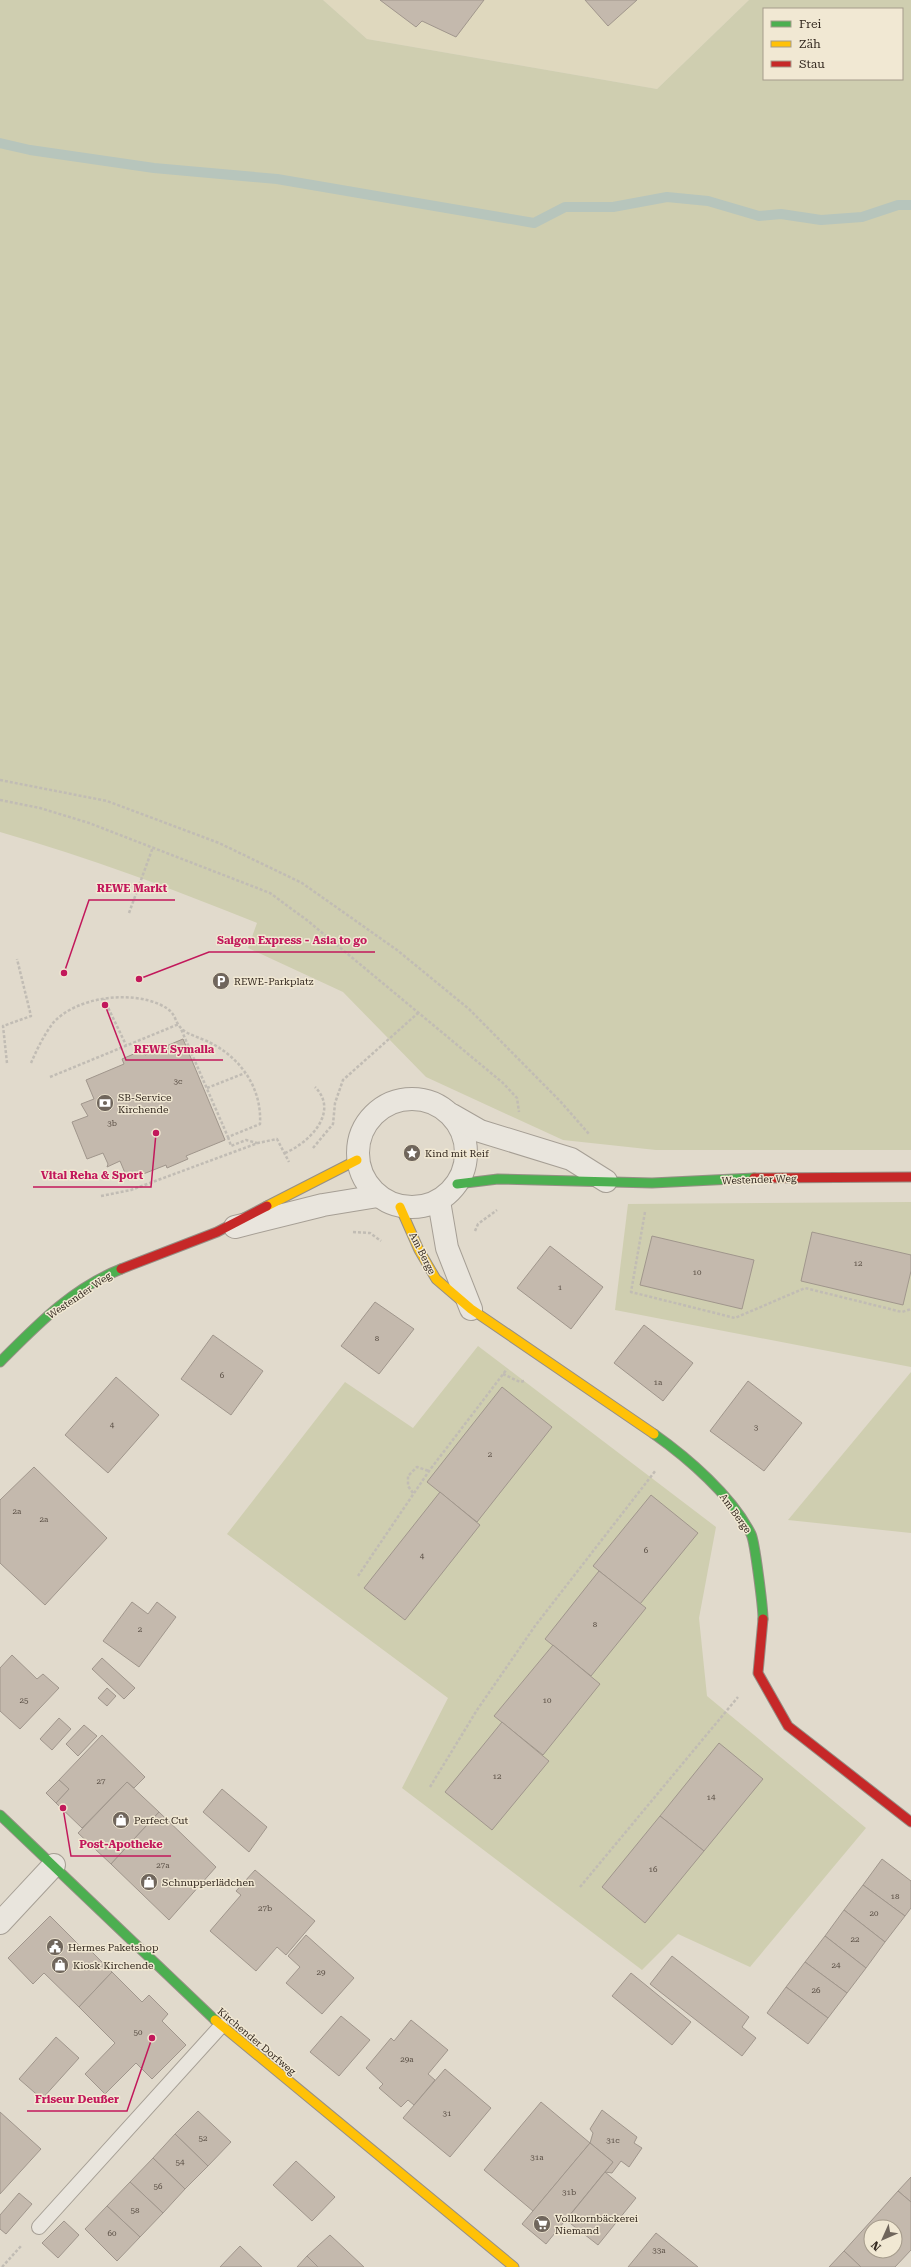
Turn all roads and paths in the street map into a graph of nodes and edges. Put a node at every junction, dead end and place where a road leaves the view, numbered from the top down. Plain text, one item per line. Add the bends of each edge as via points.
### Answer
1 (0, 780) edge
2 (0, 800) edge
3 (153, 847) junction
4 (129, 913) dead end
5 (17, 959) dead end
6 (104, 999) junction
7 (418, 1013) junction
8 (179, 1024) junction
9 (181, 1029) junction
10 (126, 1045) junction
11 (7, 1063) dead end
12 (31, 1063) dead end
13 (245, 1073) junction
14 (50, 1077) dead end
15 (315, 1087) dead end
16 (207, 1088) junction
17 (451, 1115) junction
18 (591, 1136) dead end
19 (228, 1137) junction
20 (510, 1142) junction
21 (258, 1143) junction
22 (285, 1152) junction
23 (308, 1154) dead end
24 (357, 1160) junction
25 (290, 1166) dead end
26 (911, 1176) edge
27 (606, 1181) junction
28 (457, 1184) junction
29 (101, 1196) dead end
30 (378, 1196) junction
31 (439, 1201) junction
32 (400, 1207) junction
33 (644, 1216) dead end
34 (217, 1232) junction
35 (471, 1309) junction
36 (911, 1309) edge
37 (0, 1362) edge
38 (503, 1374) dead end
39 (658, 1467) dead end
40 (429, 1471) junction
41 (413, 1494) junction
42 (358, 1576) dead end
43 (758, 1673) junction
44 (430, 1787) dead end
45 (0, 1815) edge
46 (911, 1822) edge
47 (54, 1865) junction
48 (580, 1887) dead end
49 (0, 1923) edge
50 (221, 2026) junction
51 (39, 2227) joint
52 (2, 2267) edge
53 (514, 2267) edge

1 - 18 path via 107,800 219,843 302,883 397,950 469,1009
2 - 3 path via 40,808 89,823
3 - 4 path
3 - 7 path via 270,893 308,921
5 - 11 path via 31,1016 3,1026
6 - 8 path via 126,997 161,1005 175,1014
6 - 10 path
6 - 12 path via 77,1006 64,1013 41,1042
7 - 20 path via 517,1098 519,1111
7 - 23 path via 343,1080 335,1103 334,1124
8 - 9 path
8 - 10 path
9 - 13 path via 226,1052
9 - 16 path
10 - 14 path
13 - 16 path
13 - 19 path via 259,1099 260,1124
15 - 22 path via 320,1091 324,1107 318,1128 297,1148
16 - 19 path
17 - 20 street, Westender Weg via 480,1131
17 - 24 street via 438,1104 422,1099 399,1099 378,1110 368,1120 357,1146
17 - 28 street via 462,1130 467,1148 465,1167
19 - 21 path via 231,1146 246,1140
20 - 27 street, Westender Weg via 571,1159
21 - 22 path via 277,1139
21 - 29 path via 131,1190
22 - 25 path
24 - 30 street via 364,1180
24 - 34 street, Westender Weg
26 - 27 street, Westender Weg via 785,1177 652,1183
27 - 28 street, Westender Weg via 498,1179
28 - 31 street
30 - 32 street
30 - 34 street, Westender Weg via 323,1205
31 - 32 street via 420,1207
31 - 35 street via 446,1248
32 - 35 street, Am Berge via 419,1250 436,1279
33 - 36 path via 631,1292 735,1318 805,1288 902,1312
34 - 37 street, Westender Weg via 105,1275 50,1312
35 - 43 street, Am Berge via 674,1448 719,1489 752,1535 763,1617
38 - 40 path
39 - 44 path via 535,1626 476,1710
40 - 41 path
40 - 41 path via 417,1467 408,1476 408,1486
41 - 42 path
43 - 46 street via 788,1726
43 - 48 path
45 - 47 street, Kirchender Dorfweg
47 - 49 street
47 - 50 street, Kirchender Dorfweg
50 - 51 lane
50 - 53 street, Kirchender Dorfweg
51 - 52 path

